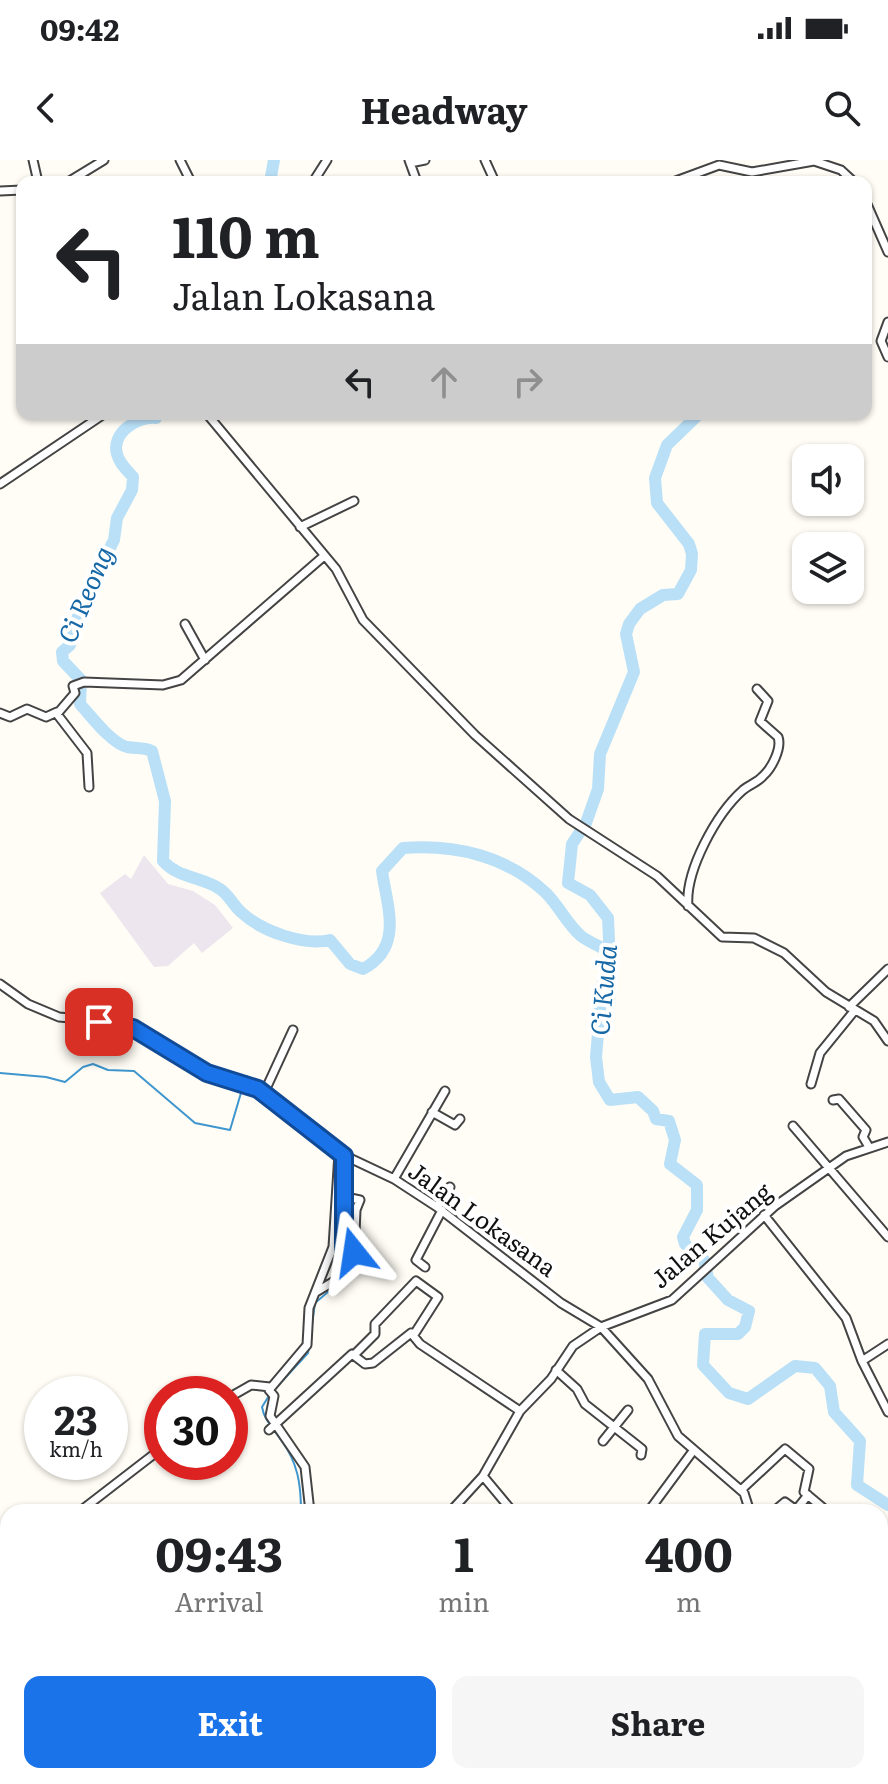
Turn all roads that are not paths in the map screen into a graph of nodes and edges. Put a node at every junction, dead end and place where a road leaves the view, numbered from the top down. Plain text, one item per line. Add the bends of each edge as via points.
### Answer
1 (104, 160) edge
2 (425, 160) edge
3 (410, 162) edge
4 (78, 176) edge
5 (689, 176) edge
6 (848, 176) edge
7 (872, 216) edge
8 (888, 252) edge
9 (888, 322) edge
10 (888, 357) edge
11 (95, 420) edge
12 (212, 420) edge
13 (0, 484) edge
14 (354, 501) dead end
15 (300, 527) junction
16 (324, 556) junction
17 (185, 624) dead end
18 (205, 660) junction
19 (757, 689) dead end
20 (57, 712) junction
21 (0, 713) edge
22 (89, 787) dead end
23 (688, 906) junction
24 (888, 969) edge
25 (0, 984) edge
26 (852, 1009) junction
27 (293, 1030) dead end
28 (888, 1041) edge
29 (811, 1084) dead end
30 (267, 1088) junction
31 (445, 1091) dead end
32 (833, 1100) dead end
33 (432, 1112) junction
34 (460, 1119) dead end
35 (793, 1126) dead end
36 (888, 1142) edge
37 (869, 1147) junction
38 (345, 1156) junction
39 (828, 1170) junction
40 (394, 1179) junction
41 (450, 1187) dead end
42 (349, 1197) junction
43 (440, 1208) junction
44 (764, 1215) junction
45 (888, 1237) edge
46 (350, 1252) junction
47 (425, 1267) dead end
48 (316, 1292) junction
49 (601, 1327) junction
50 (415, 1333) junction
51 (888, 1344) edge
52 (355, 1354) junction
53 (862, 1361) junction
54 (556, 1370) junction
55 (248, 1387) edge
56 (271, 1391) junction
57 (628, 1410) dead end
58 (520, 1411) junction
59 (888, 1412) edge
60 (273, 1426) junction
61 (613, 1429) junction
62 (603, 1441) dead end
63 (693, 1451) junction
64 (641, 1455) dead end
65 (144, 1462) edge
66 (483, 1476) junction
67 (741, 1490) junction
68 (808, 1495) junction
69 (89, 1504) edge
70 (309, 1504) edge
71 (457, 1504) edge
72 (506, 1504) edge
73 (654, 1504) edge
74 (748, 1504) edge
75 (801, 1504) edge
76 (820, 1504) edge

1 - 4 street
2 - 3 street
5 - 6 street via 719,165 749,172 814,161
7 - 8 street
9 - 10 street via 881,341
11 - 13 street
12 - 15 street
14 - 15 street
15 - 16 street
16 - 18 street
16 - 23 street via 345,582 363,620 475,735 577,825 647,869
17 - 18 street
18 - 20 street via 181,680 163,685 81,682
19 - 23 street via 768,701 760,721 778,737 779,745 764,775 738,796 706,841 688,884
20 - 21 street via 46,717 27,709 10,717
20 - 22 street via 87,753
23 - 26 street via 726,940 754,938 784,953
24 - 26 street
25 - 30 street, Jalan Lokasana via 59,1017 133,1028 207,1073
26 - 28 street via 874,1021
26 - 29 street via 820,1053
27 - 30 street
30 - 38 street, Jalan Lokasana
31 - 33 street
32 - 37 street via 839,1099 859,1119
33 - 34 street via 455,1125
33 - 40 street
35 - 39 street
36 - 37 street, Jalan Kujang
37 - 39 street, Jalan Kujang
38 - 40 street, Jalan Lokasana
38 - 42 street
38 - 48 street via 333,1250
39 - 44 street, Jalan Kujang
39 - 45 street
40 - 43 street, Jalan Lokasana
41 - 43 street
42 - 46 street
42 - 46 street via 360,1200
43 - 47 street via 416,1260
43 - 49 street, Jalan Lokasana via 561,1303
44 - 49 street, Jalan Kujang via 701,1276 658,1307
44 - 53 street via 846,1318
46 - 48 street via 344,1275
48 - 56 street via 306,1348
49 - 54 street, Jalan Kujang via 573,1346
49 - 63 street, Jalan Lokasana via 648,1379 674,1430
50 - 52 street via 373,1363 365,1364
50 - 52 street via 438,1297 416,1281
50 - 58 street via 420,1344
51 - 53 street
52 - 60 street
53 - 59 street
54 - 58 street, Jalan Kujang
54 - 61 street
55 - 56 street
56 - 60 street
57 - 61 street
58 - 66 street, Jalan Kujang
60 - 70 street via 305,1467
61 - 62 street
61 - 64 street via 639,1446
63 - 67 street, Jalan Lokasana
63 - 73 street
65 - 69 street
66 - 71 street, Jalan Kujang
66 - 72 street
67 - 68 street via 785,1449 809,1469 803,1487
67 - 74 street
68 - 75 street
68 - 76 street

